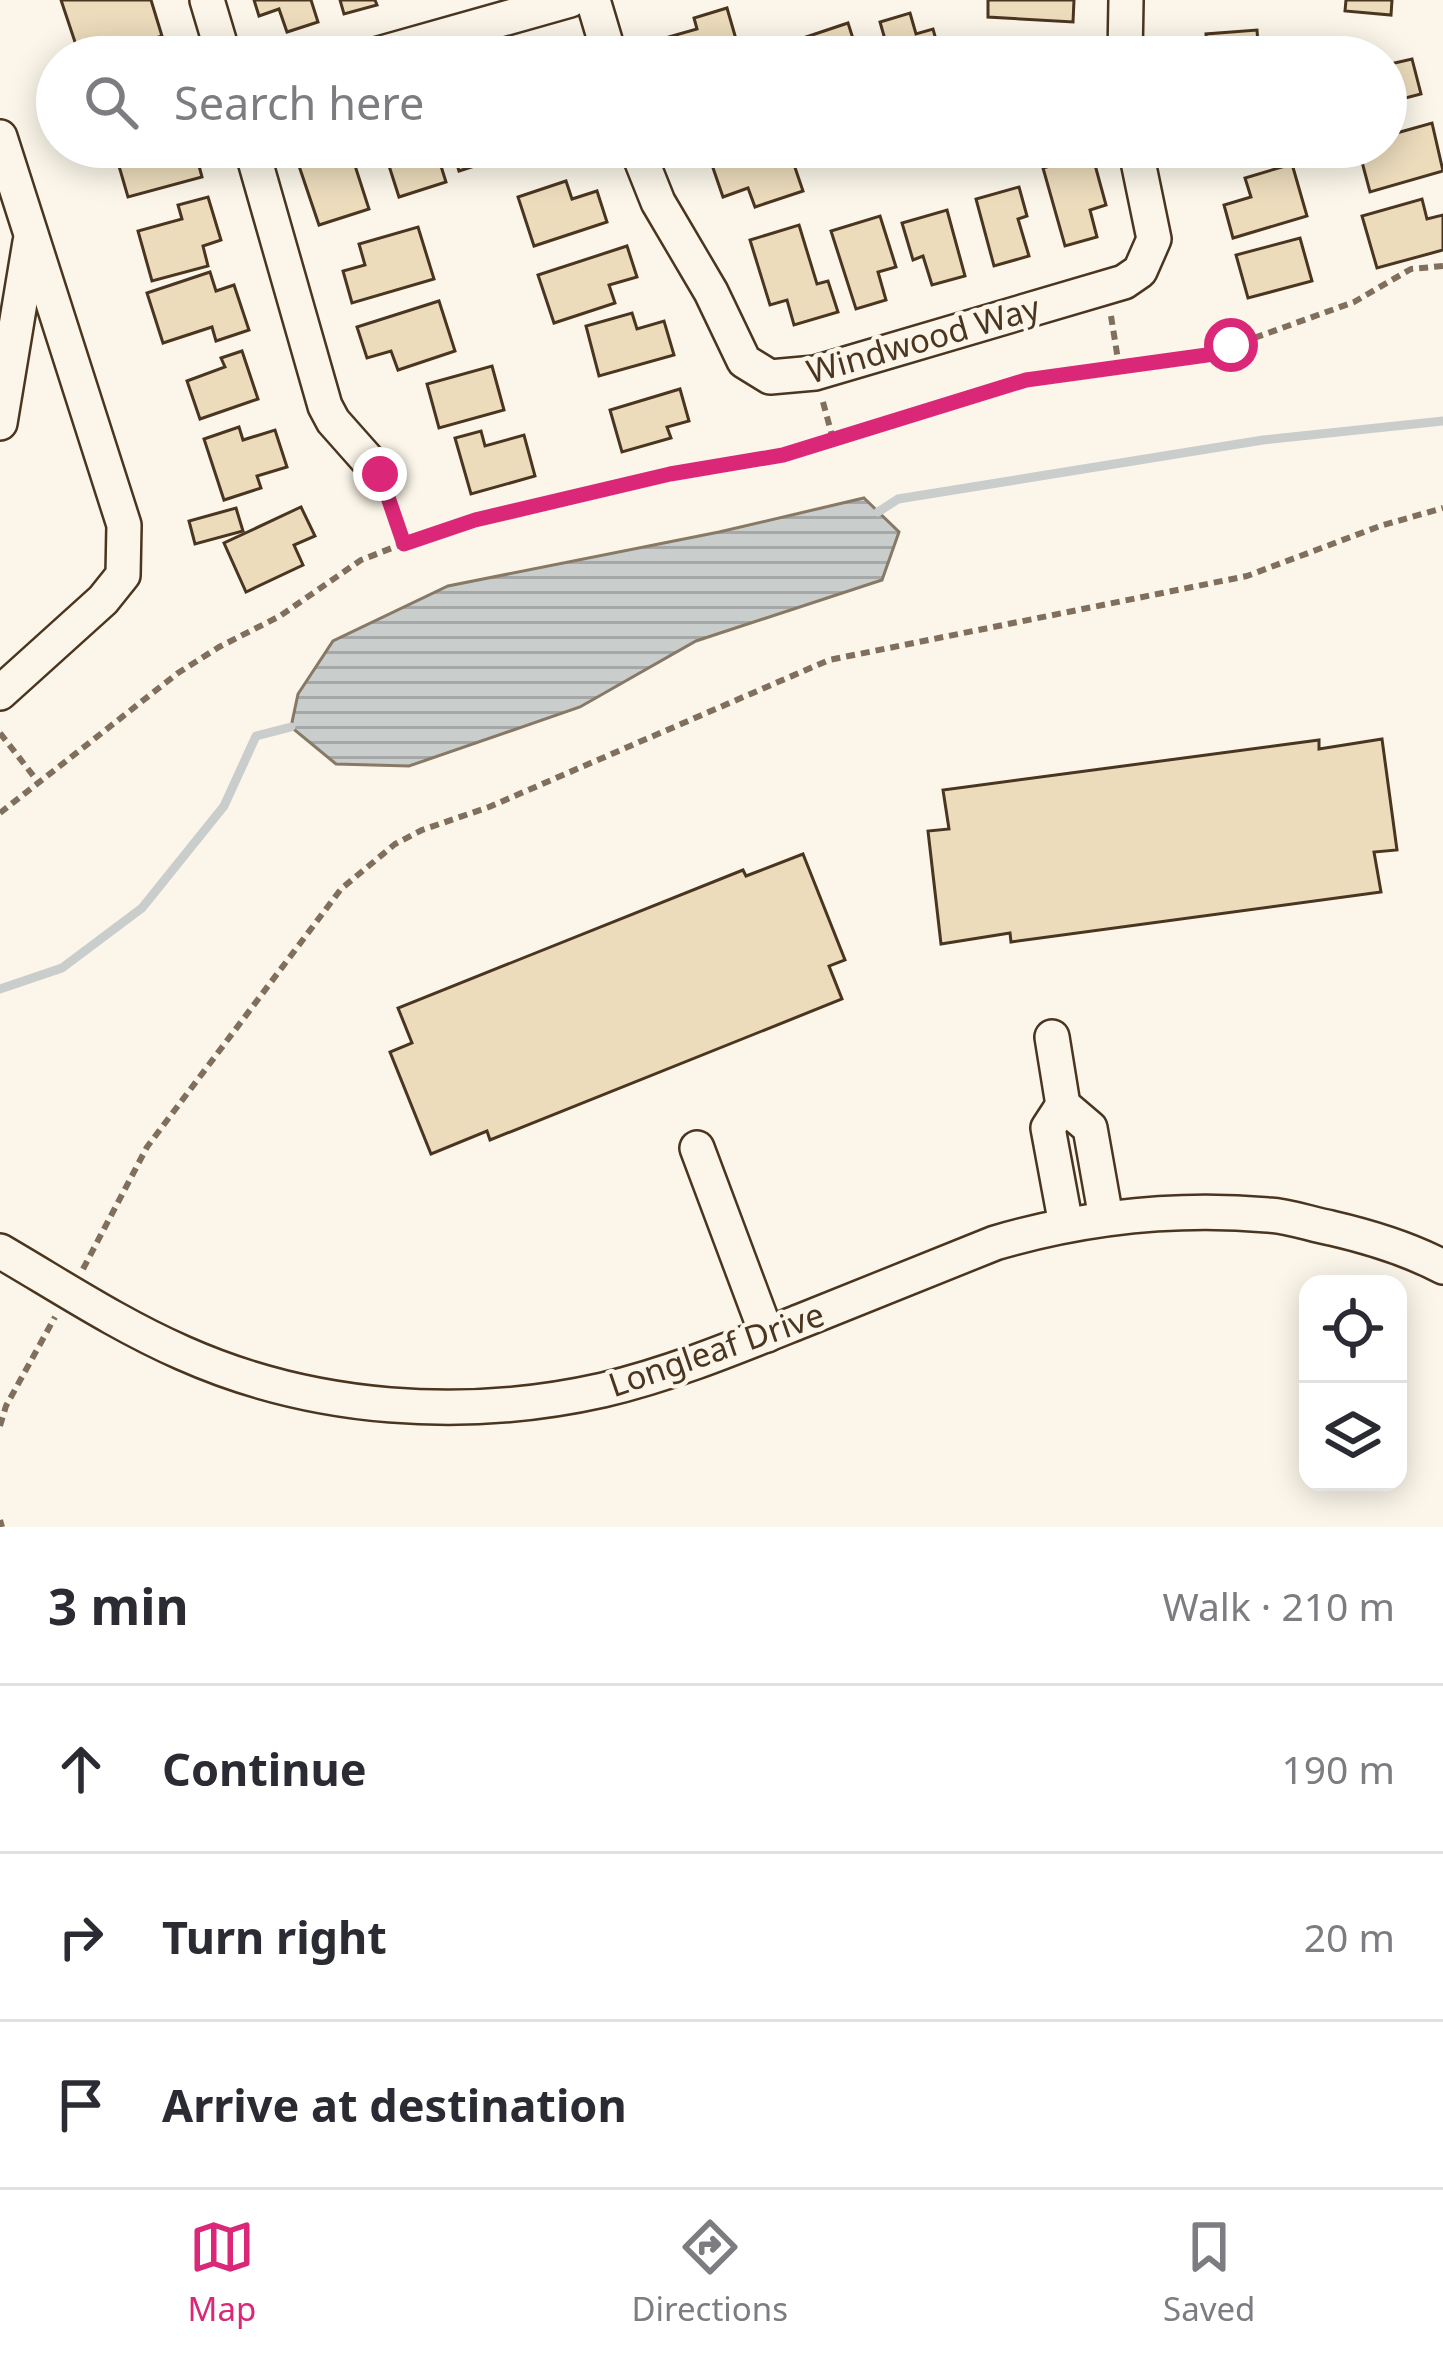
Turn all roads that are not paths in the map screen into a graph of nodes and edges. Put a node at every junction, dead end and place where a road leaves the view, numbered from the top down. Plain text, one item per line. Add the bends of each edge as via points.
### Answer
1 (206, 0) edge
2 (570, 0) edge
3 (593, 0) edge
4 (1126, 0) edge
5 (217, 36) edge
6 (442, 36) edge
7 (604, 36) edge
8 (1125, 36) edge
9 (0, 137) edge
10 (257, 168) edge
11 (644, 168) edge
12 (1139, 168) edge
13 (31, 235) junction
14 (0, 423) edge
15 (380, 474) road end
16 (0, 693) edge
17 (1052, 1037) dead end
18 (1063, 1105) junction
19 (697, 1148) dead end
20 (1106, 1218) junction
21 (1066, 1225) junction
22 (0, 1251) edge
23 (1443, 1267) edge
24 (767, 1335) junction

1 - 5 street
2 - 6 street
3 - 7 street
4 - 8 street
9 - 13 street
10 - 15 street via 325,406
11 - 12 street, Windwood Way via 744,361 770,377 815,373 1124,282 1140,271 1154,239
13 - 14 street
13 - 16 street via 124,525 123,575
17 - 18 street
18 - 20 street via 1090,1127
18 - 21 street via 1048,1128
19 - 24 street
20 - 21 street, Longleaf Drive
20 - 23 street, Longleaf Drive via 1271,1215 1376,1238
21 - 24 street, Longleaf Drive via 995,1243
22 - 24 street, Longleaf Drive via 184,1354 308,1393 388,1406 521,1405 583,1394

